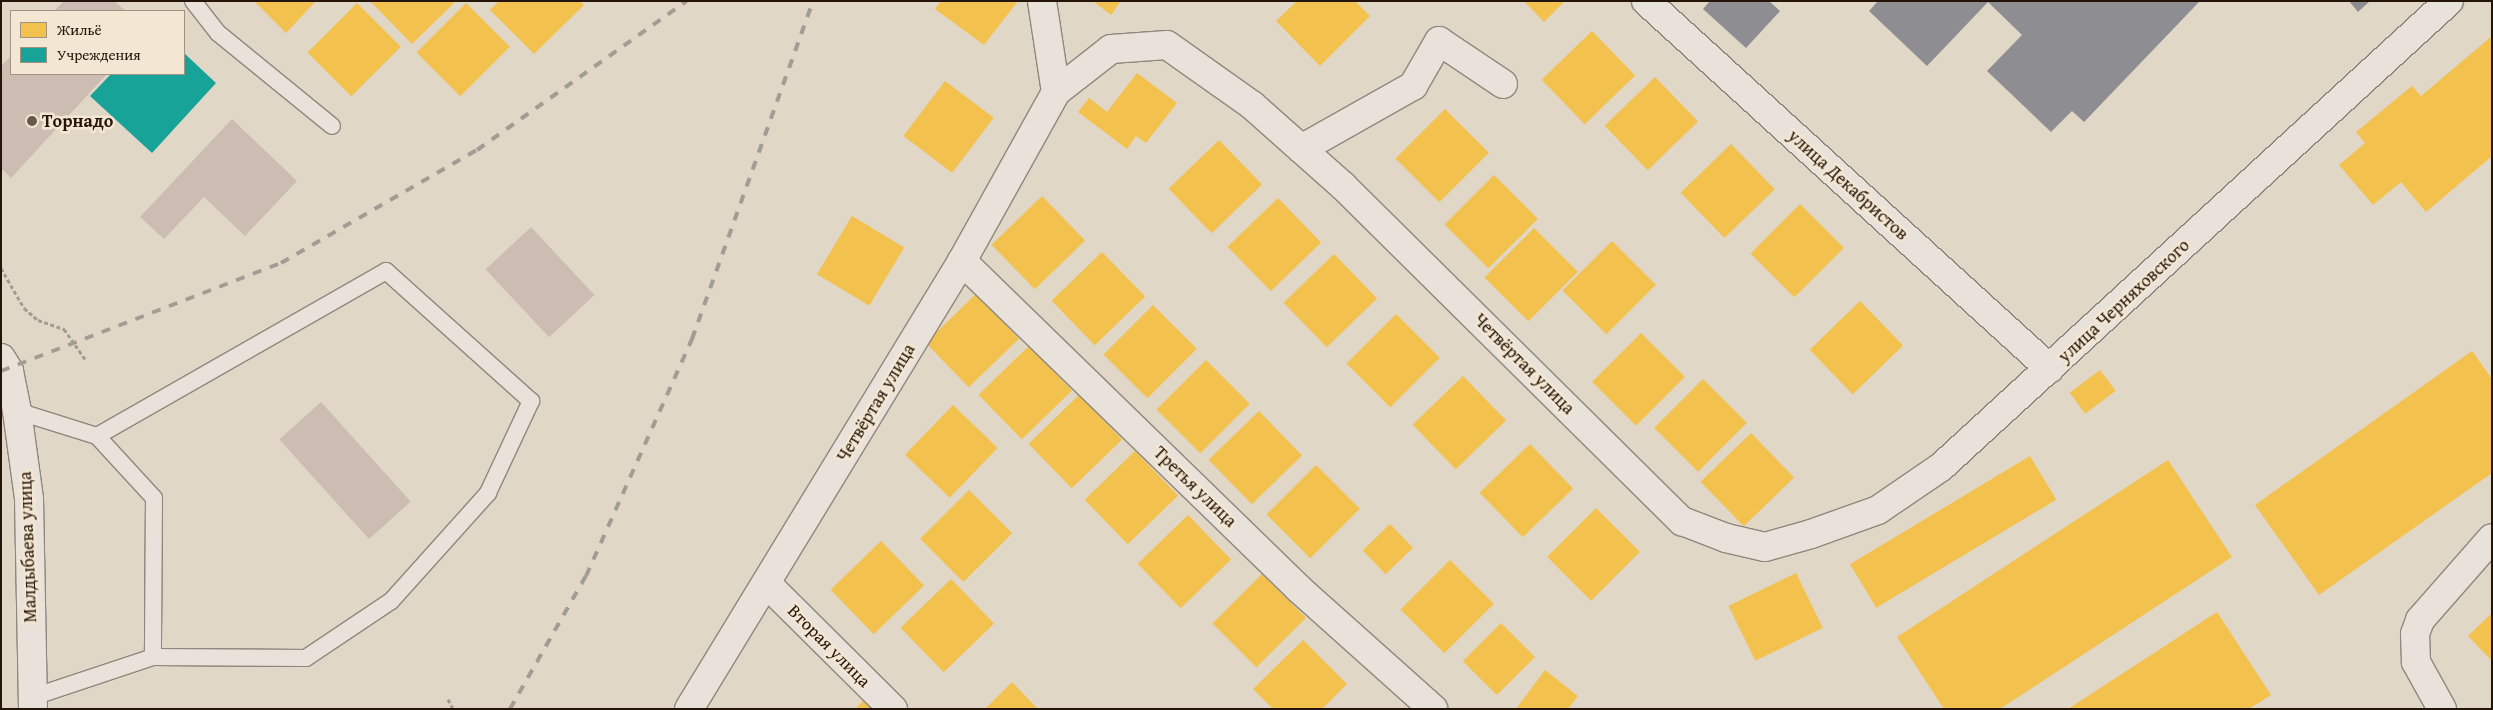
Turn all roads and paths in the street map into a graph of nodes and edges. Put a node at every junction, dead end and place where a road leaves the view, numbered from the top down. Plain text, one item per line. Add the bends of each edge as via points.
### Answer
1 (193, 1) edge
2 (1042, 1) edge
3 (1646, 1) edge
4 (2449, 1) edge
5 (1503, 84) dead end
6 (1056, 92) junction
7 (332, 126) dead end
8 (1301, 149) junction
9 (962, 261) junction
10 (1, 268) edge
11 (1, 358) edge
12 (86, 360) dead end
13 (2050, 368) junction
14 (18, 411) junction
15 (97, 436) junction
16 (2492, 538) edge
17 (1765, 546) joint
18 (766, 583) junction
19 (153, 657) junction
20 (448, 699) dead end
21 (33, 703) edge
22 (453, 709) edge
23 (689, 709) edge
24 (892, 709) edge
25 (1433, 709) edge
26 (2442, 709) edge

1 - 7 lane via 218,33
2 - 6 street
3 - 13 street, улица Декабристов
4 - 13 street, улица Черняховского
5 - 8 street via 1439,40 1413,86
6 - 8 street, Четвёртая улица via 1111,49 1167,45 1252,106
6 - 9 street, Четвёртая улица
8 - 17 street, Четвёртая улица via 1343,186 1682,521 1726,538
9 - 18 street, Четвёртая улица
9 - 25 street, Третья улица via 1299,589
10 - 12 path via 24,308 38,320 64,329
11 - 14 street, Малдыбаева улица via 9,371
13 - 17 street, улица Черняховского via 1941,467 1878,510 1811,534
14 - 15 lane
14 - 21 street, Малдыбаева улица via 30,499
15 - 19 lane via 154,498
15 - 19 lane via 386,271 531,401 488,493 392,602 306,658
16 - 26 street via 2420,620 2415,634 2416,662
18 - 23 street, Четвёртая улица
18 - 24 street, Вторая улица
19 - 21 lane
20 - 22 path

